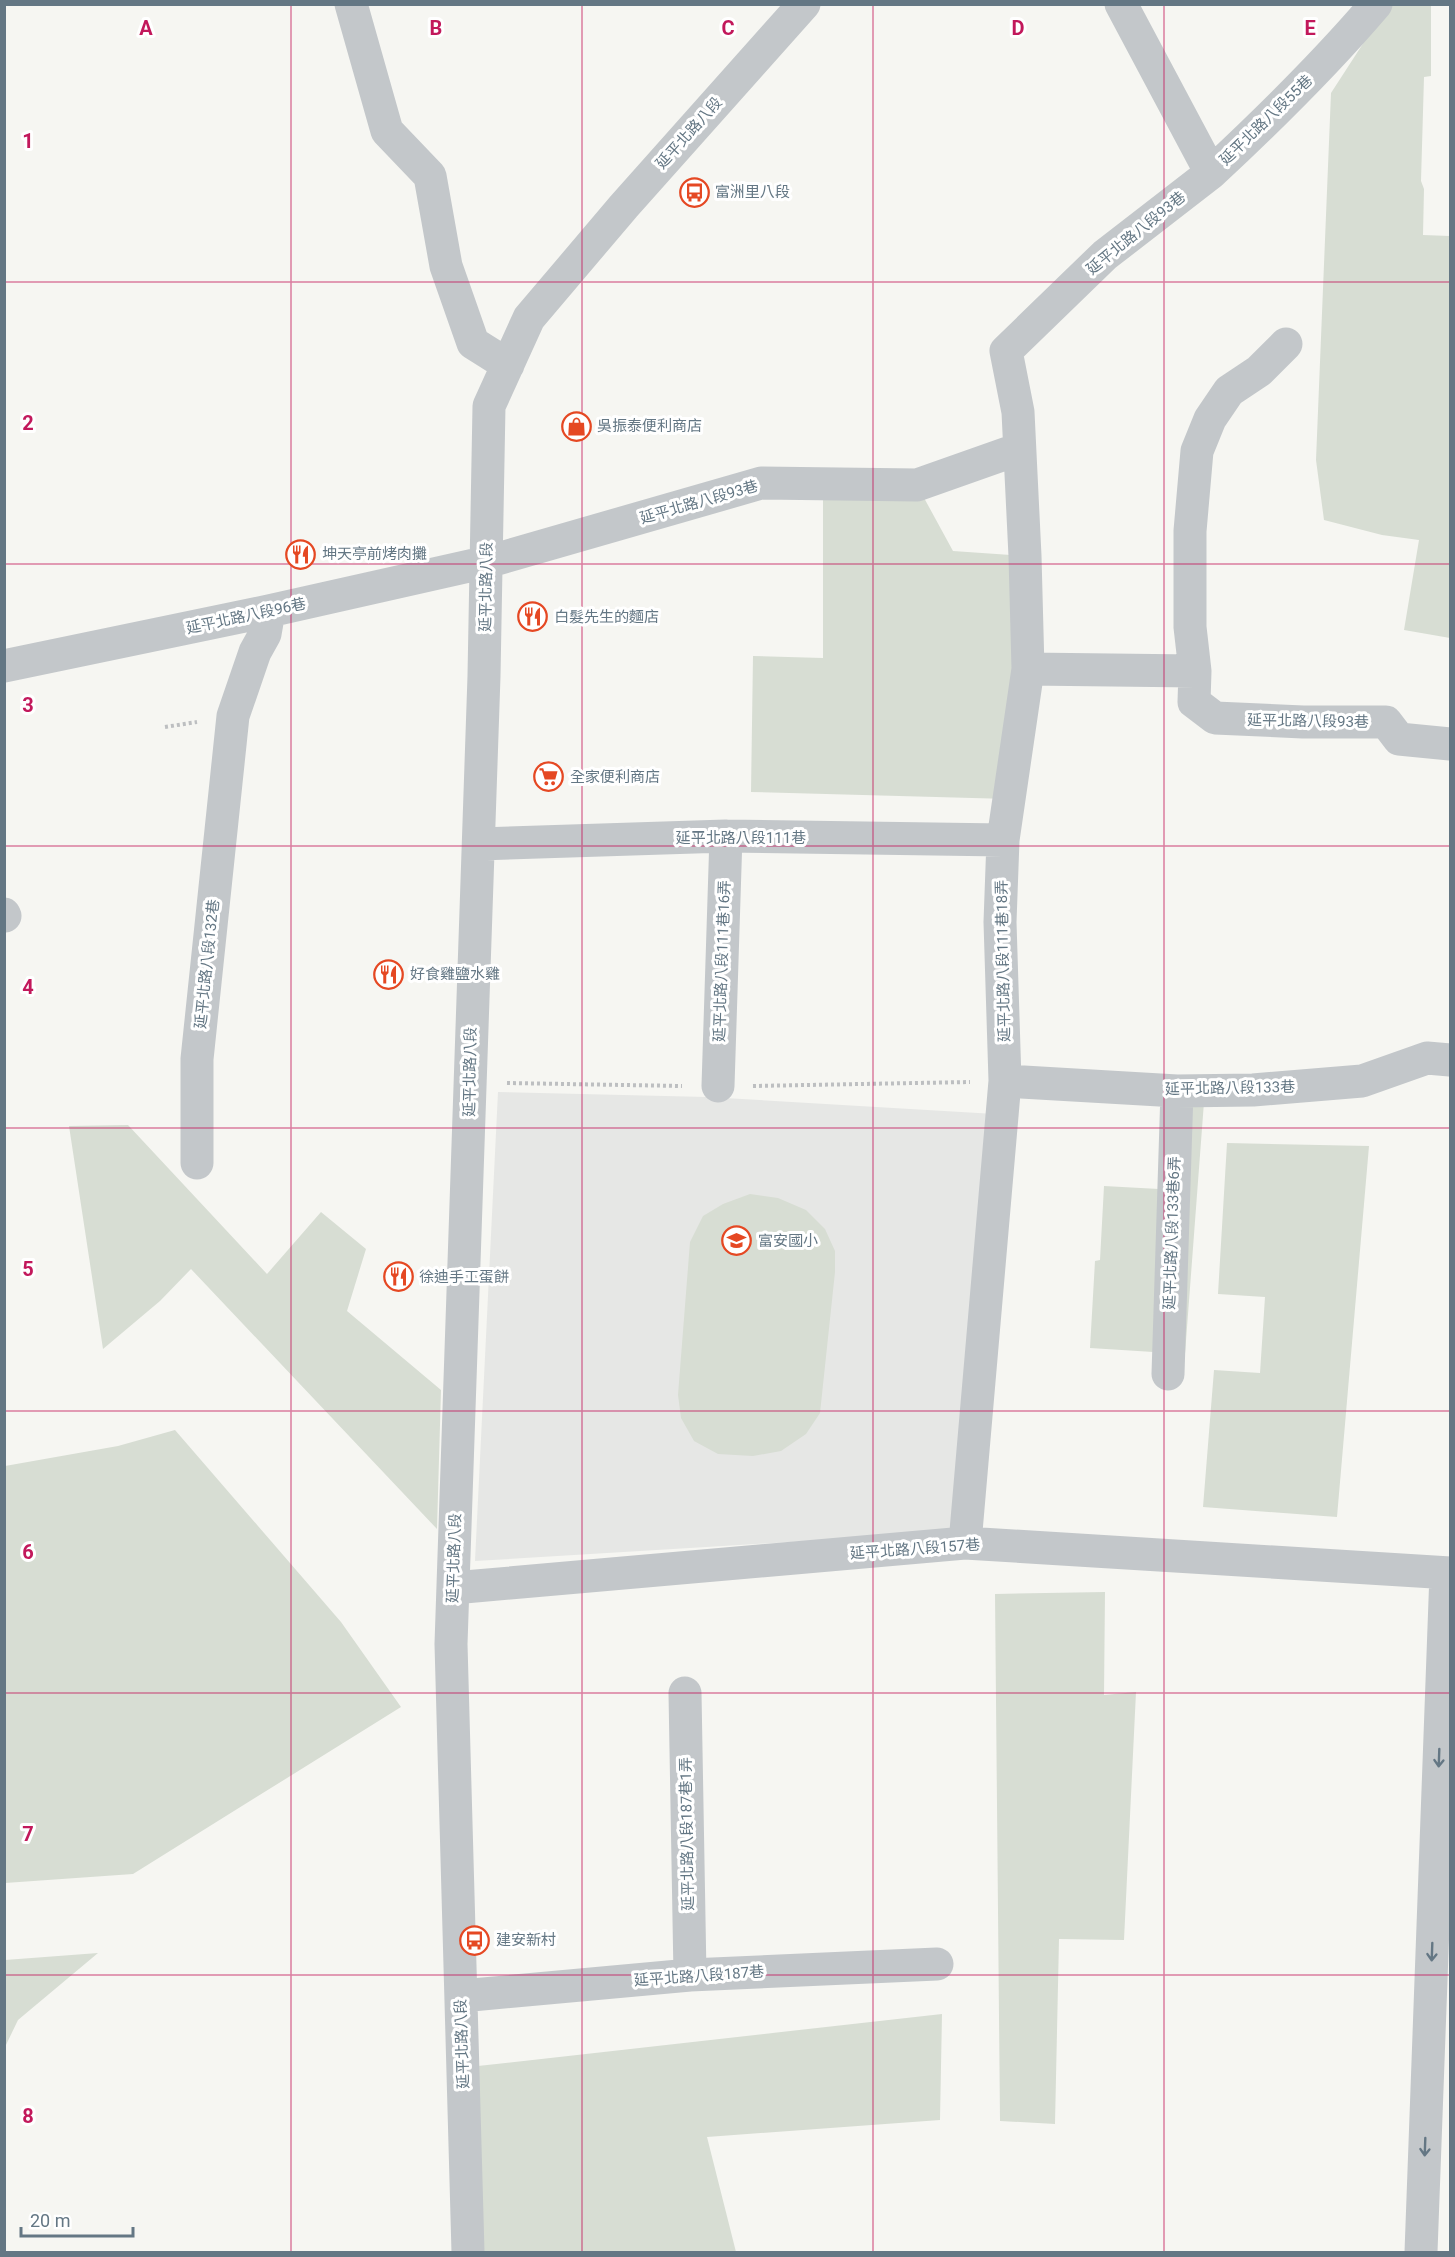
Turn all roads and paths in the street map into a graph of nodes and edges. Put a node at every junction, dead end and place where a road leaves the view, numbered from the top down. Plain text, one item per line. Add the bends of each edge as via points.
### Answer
1 (351, 4) edge
2 (804, 4) edge
3 (1121, 4) edge
4 (1376, 4) edge
5 (1211, 174) junction
6 (1286, 344) dead end
7 (508, 365) junction
8 (1019, 449) junction
9 (487, 562) junction
10 (269, 611) junction
11 (4, 666) edge
12 (1028, 669) junction
13 (1196, 671) junction
14 (1450, 744) edge
15 (726, 836) junction
16 (1003, 840) junction
17 (479, 844) junction
18 (1450, 1060) edge
19 (1005, 1081) junction
20 (718, 1086) dead end
21 (1177, 1091) junction
22 (197, 1163) dead end
23 (1168, 1374) dead end
24 (965, 1543) junction
25 (1448, 1573) edge
26 (453, 1588) junction
27 (685, 1693) dead end
28 (937, 1964) dead end
29 (690, 1975) junction
30 (461, 1996) junction
31 (468, 2253) edge
32 (1421, 2253) edge

1 - 7 street via 387,131 430,176 446,266 472,343
2 - 7 street, 延平北路八段 via 530,318
3 - 5 street, 延平北路八段55巷
4 - 5 street, 延平北路八段55巷 via 1286,102
5 - 8 street, 延平北路八段93巷 via 1105,255 1006,351 1018,411
6 - 13 street, 延平北路八段93巷 via 1229,391 1210,420 1197,451 1190,531 1190,627
7 - 9 street, 延平北路八段 via 489,406
8 - 9 street, 延平北路八段93巷 via 917,485 761,483
8 - 12 street, 延平北路八段93巷
9 - 10 street, 延平北路八段96巷
9 - 17 street, 延平北路八段
10 - 11 street, 延平北路八段96巷
10 - 22 street, 延平北路八段132巷 via 265,634 233,716 197,1059
12 - 13 street
12 - 16 street, 延平北路八段93巷
13 - 14 street, 延平北路八段93巷 via 1194,702 1215,718 1386,722 1399,739
15 - 16 street, 延平北路八段111巷
15 - 17 street, 延平北路八段111巷
15 - 20 street, 延平北路八段111巷16弄
16 - 19 street, 延平北路八段111巷18弄 via 1000,922
17 - 26 street, 延平北路八段
18 - 21 street, 延平北路八段133巷 via 1427,1058 1362,1081 1253,1090
19 - 21 street, 延平北路八段133巷
19 - 24 street, 延平北路八段111巷18弄
21 - 23 street, 延平北路八段133巷6弄
24 - 25 street, 延平北路八段157巷
24 - 26 street, 延平北路八段157巷
25 -> 32 street
26 - 30 street, 延平北路八段 via 451,1644
27 - 29 street, 延平北路八段187巷1弄
28 - 29 street, 延平北路八段187巷
29 - 30 street, 延平北路八段187巷
30 - 31 street, 延平北路八段

